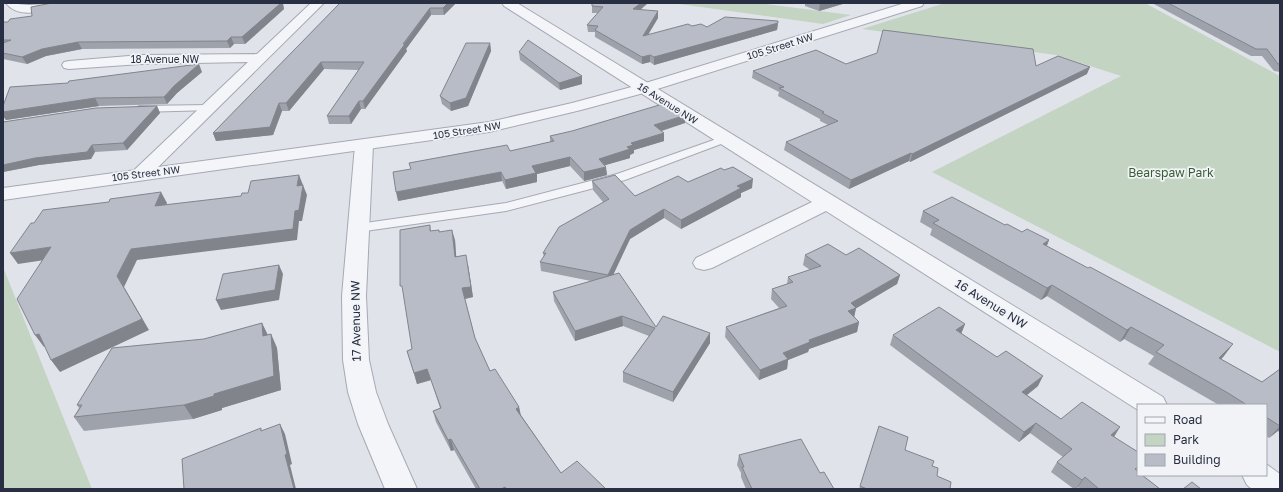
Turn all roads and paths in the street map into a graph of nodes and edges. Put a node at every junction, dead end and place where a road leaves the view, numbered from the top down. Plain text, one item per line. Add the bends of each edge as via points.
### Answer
1 (12, 3) edge
2 (62, 3) edge
3 (318, 3) edge
4 (508, 3) edge
5 (918, 3) edge
6 (260, 58) junction
7 (69, 65) dead end
8 (645, 88) junction
9 (208, 108) junction
10 (131, 109) edge
11 (725, 139) junction
12 (364, 145) junction
13 (140, 174) junction
14 (3, 194) edge
15 (828, 202) junction
16 (358, 228) junction
17 (704, 263) dead end
18 (1151, 404) edge
19 (1259, 476) edge
20 (401, 489) edge
21 (1275, 489) edge

1 - 2 street via 17,7 26,8
3 - 6 street
4 - 8 street, 16 Avenue NW
5 - 8 street, 105 Street NW
6 - 7 street, 18 Avenue NW via 124,59
6 - 9 street
8 - 11 street, 16 Avenue NW
8 - 12 street, 105 Street NW via 489,127
9 - 10 lane
9 - 13 street
11 - 15 street, 16 Avenue NW
11 - 16 lane via 621,177 506,207
12 - 13 street, 105 Street NW
12 - 16 street, 17 Avenue NW
13 - 14 street, 105 Street NW
15 - 17 street
15 - 18 street, 16 Avenue NW
16 - 20 street, 17 Avenue NW via 354,296 356,360 362,392 373,424
19 - 21 street

